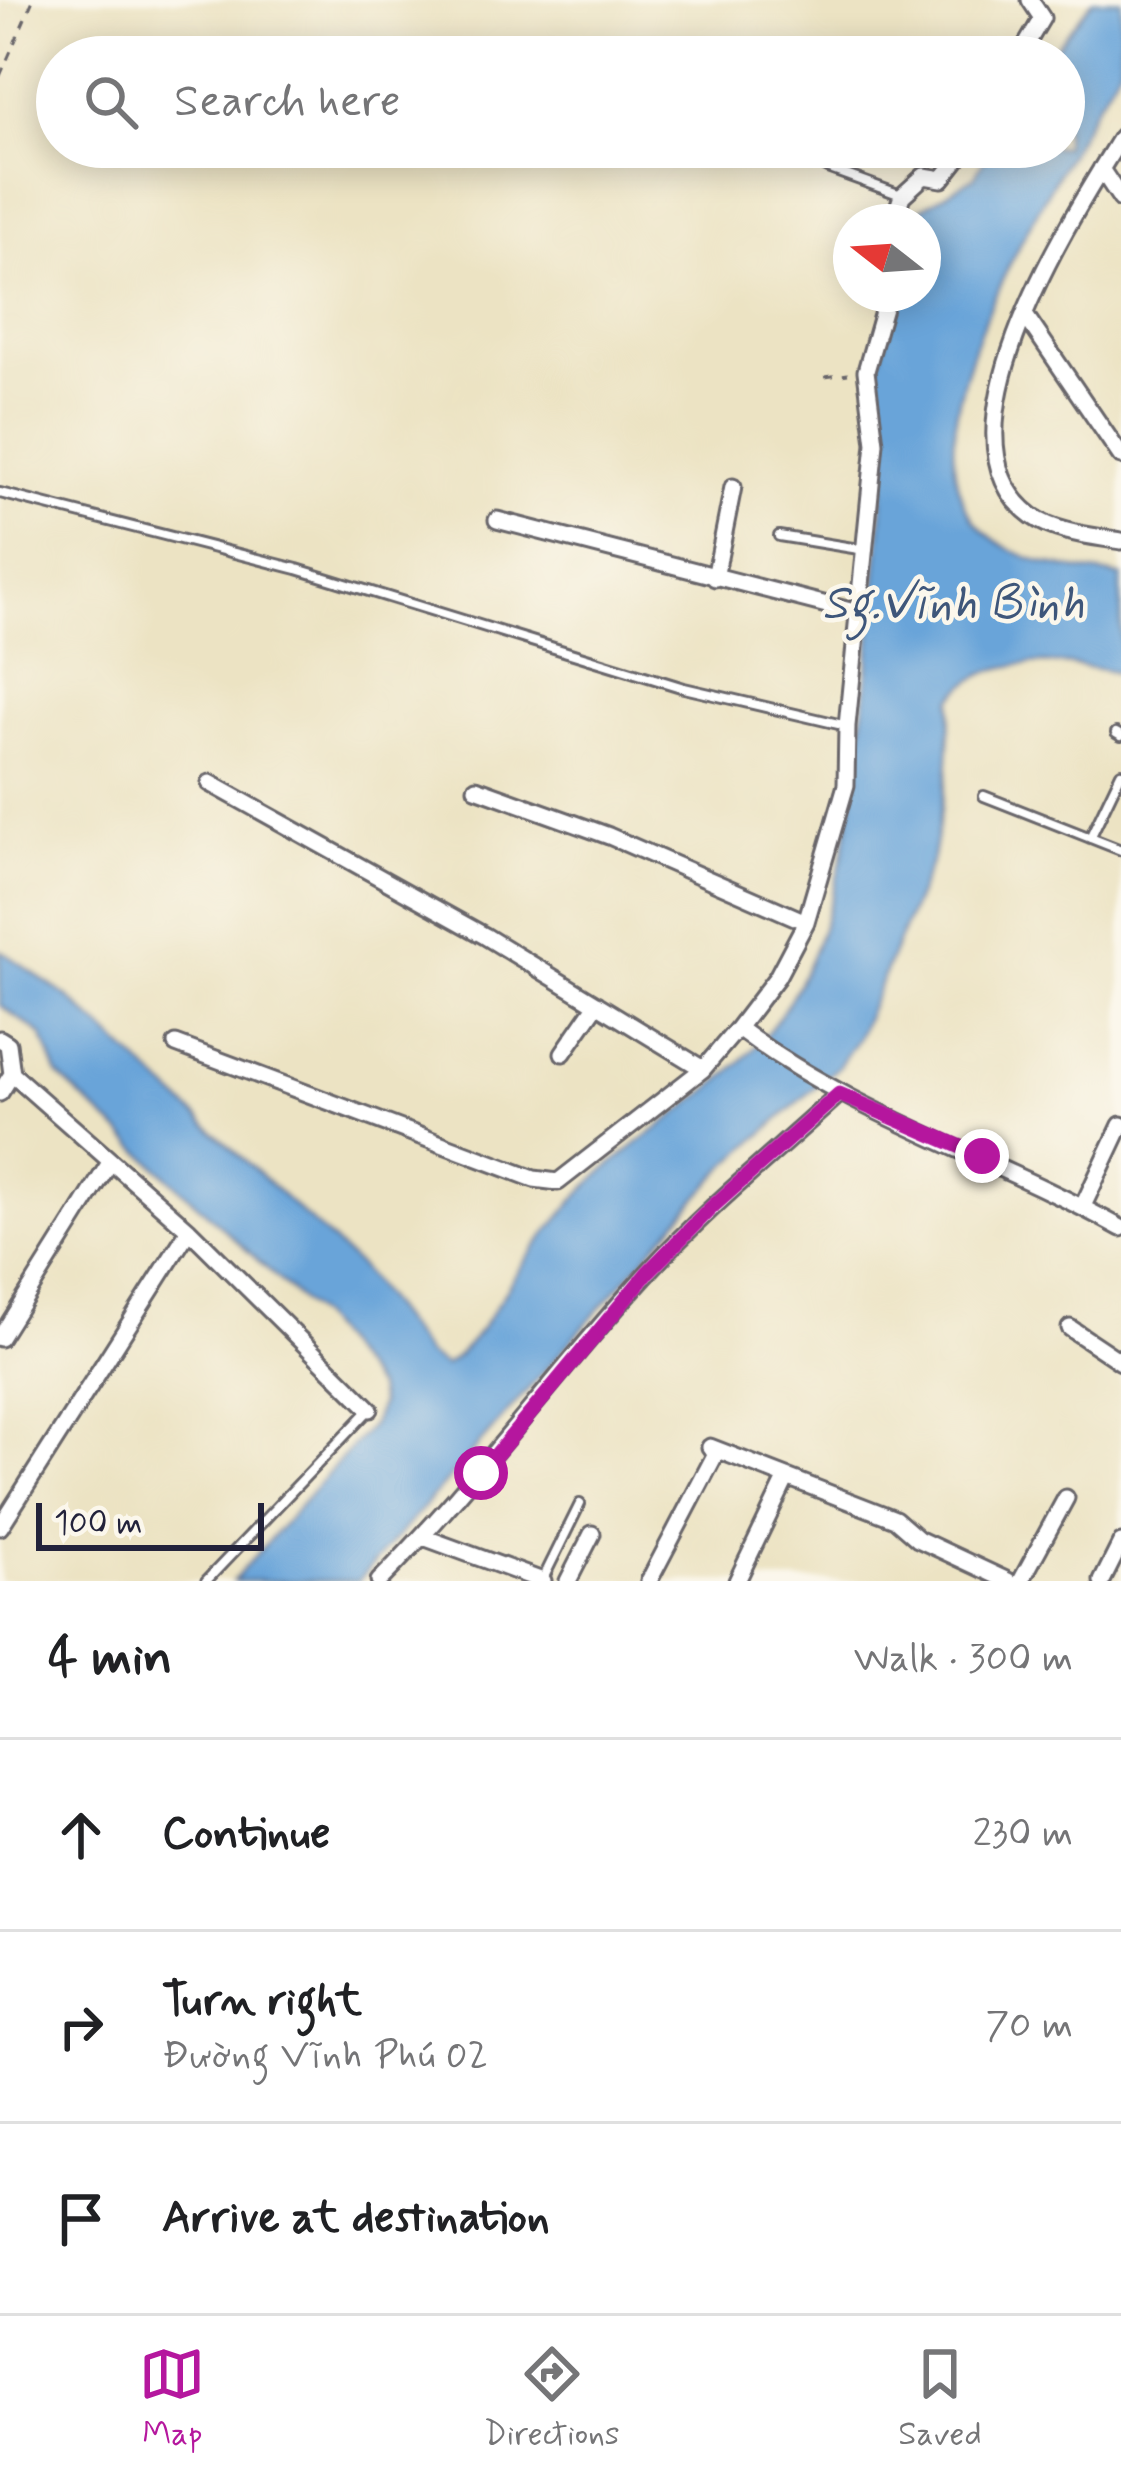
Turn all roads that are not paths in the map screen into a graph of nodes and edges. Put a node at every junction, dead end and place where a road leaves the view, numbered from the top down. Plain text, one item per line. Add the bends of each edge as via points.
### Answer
1 (1030, 0) edge
2 (1031, 36) edge
3 (1121, 137) edge
4 (827, 168) dead end
5 (955, 168) edge
6 (1101, 169) junction
7 (902, 196) junction
8 (1121, 199) edge
9 (899, 204) edge
10 (884, 312) edge
11 (1025, 314) junction
12 (1121, 456) edge
13 (734, 487) dead end
14 (0, 493) edge
15 (497, 520) dead end
16 (779, 536) dead end
17 (1121, 541) edge
18 (867, 550) junction
19 (715, 578) junction
20 (862, 614) junction
21 (847, 726) junction
22 (1121, 773) edge
23 (210, 783) dead end
24 (476, 788) dead end
25 (984, 796) dead end
26 (1090, 838) junction
27 (1121, 850) edge
28 (806, 922) junction
29 (597, 1004) junction
30 (738, 1028) junction
31 (0, 1039) edge
32 (176, 1044) dead end
33 (563, 1053) dead end
34 (703, 1069) junction
35 (12, 1074) junction
36 (835, 1091) junction
37 (0, 1093) edge
38 (1121, 1125) edge
39 (110, 1161) junction
40 (1083, 1206) junction
41 (1121, 1228) edge
42 (190, 1231) junction
43 (1070, 1328) dead end
44 (0, 1338) edge
45 (1121, 1362) edge
46 (370, 1409) joint
47 (788, 1477) junction
48 (1066, 1498) dead end
49 (580, 1504) dead end
50 (0, 1527) edge
51 (592, 1534) dead end
52 (423, 1537) junction
53 (1121, 1543) edge
54 (206, 1581) edge
55 (379, 1581) edge
56 (542, 1581) edge
57 (568, 1581) edge
58 (649, 1581) edge
59 (737, 1581) edge
60 (1008, 1581) edge
61 (1021, 1581) edge
62 (1102, 1581) edge

1 - 2 street via 1042,18
3 - 6 street
4 - 7 lane
5 - 7 street via 942,179 924,176
6 - 8 street
6 - 11 street
7 - 9 street
10 - 18 street via 867,380 874,443
11 - 12 street
11 - 17 street via 1007,360 996,427 1012,496 1048,525
13 - 19 street
14 - 21 lane via 297,569 684,688
15 - 19 street
16 - 18 lane
18 - 20 street
19 - 20 street
20 - 21 street
21 - 28 street via 846,784
22 - 26 lane
23 - 29 street
24 - 28 street
25 - 26 lane
26 - 27 lane
28 - 30 street
29 - 33 street
29 - 34 street
30 - 34 street
30 - 36 street
31 - 35 street
32 - 34 street via 558,1182
35 - 37 street
35 - 39 street
36 - 40 street
36 - 52 street via 648,1272
38 - 40 street
39 - 42 street
39 - 44 street
40 - 41 street
42 - 46 street
42 - 50 street
43 - 45 street
46 - 54 lane
47 - 58 street via 712,1451
47 - 59 street
47 - 60 street via 895,1519 918,1539
48 - 61 street
49 - 56 lane
51 - 57 street
52 - 55 street
52 - 56 street
53 - 62 street

